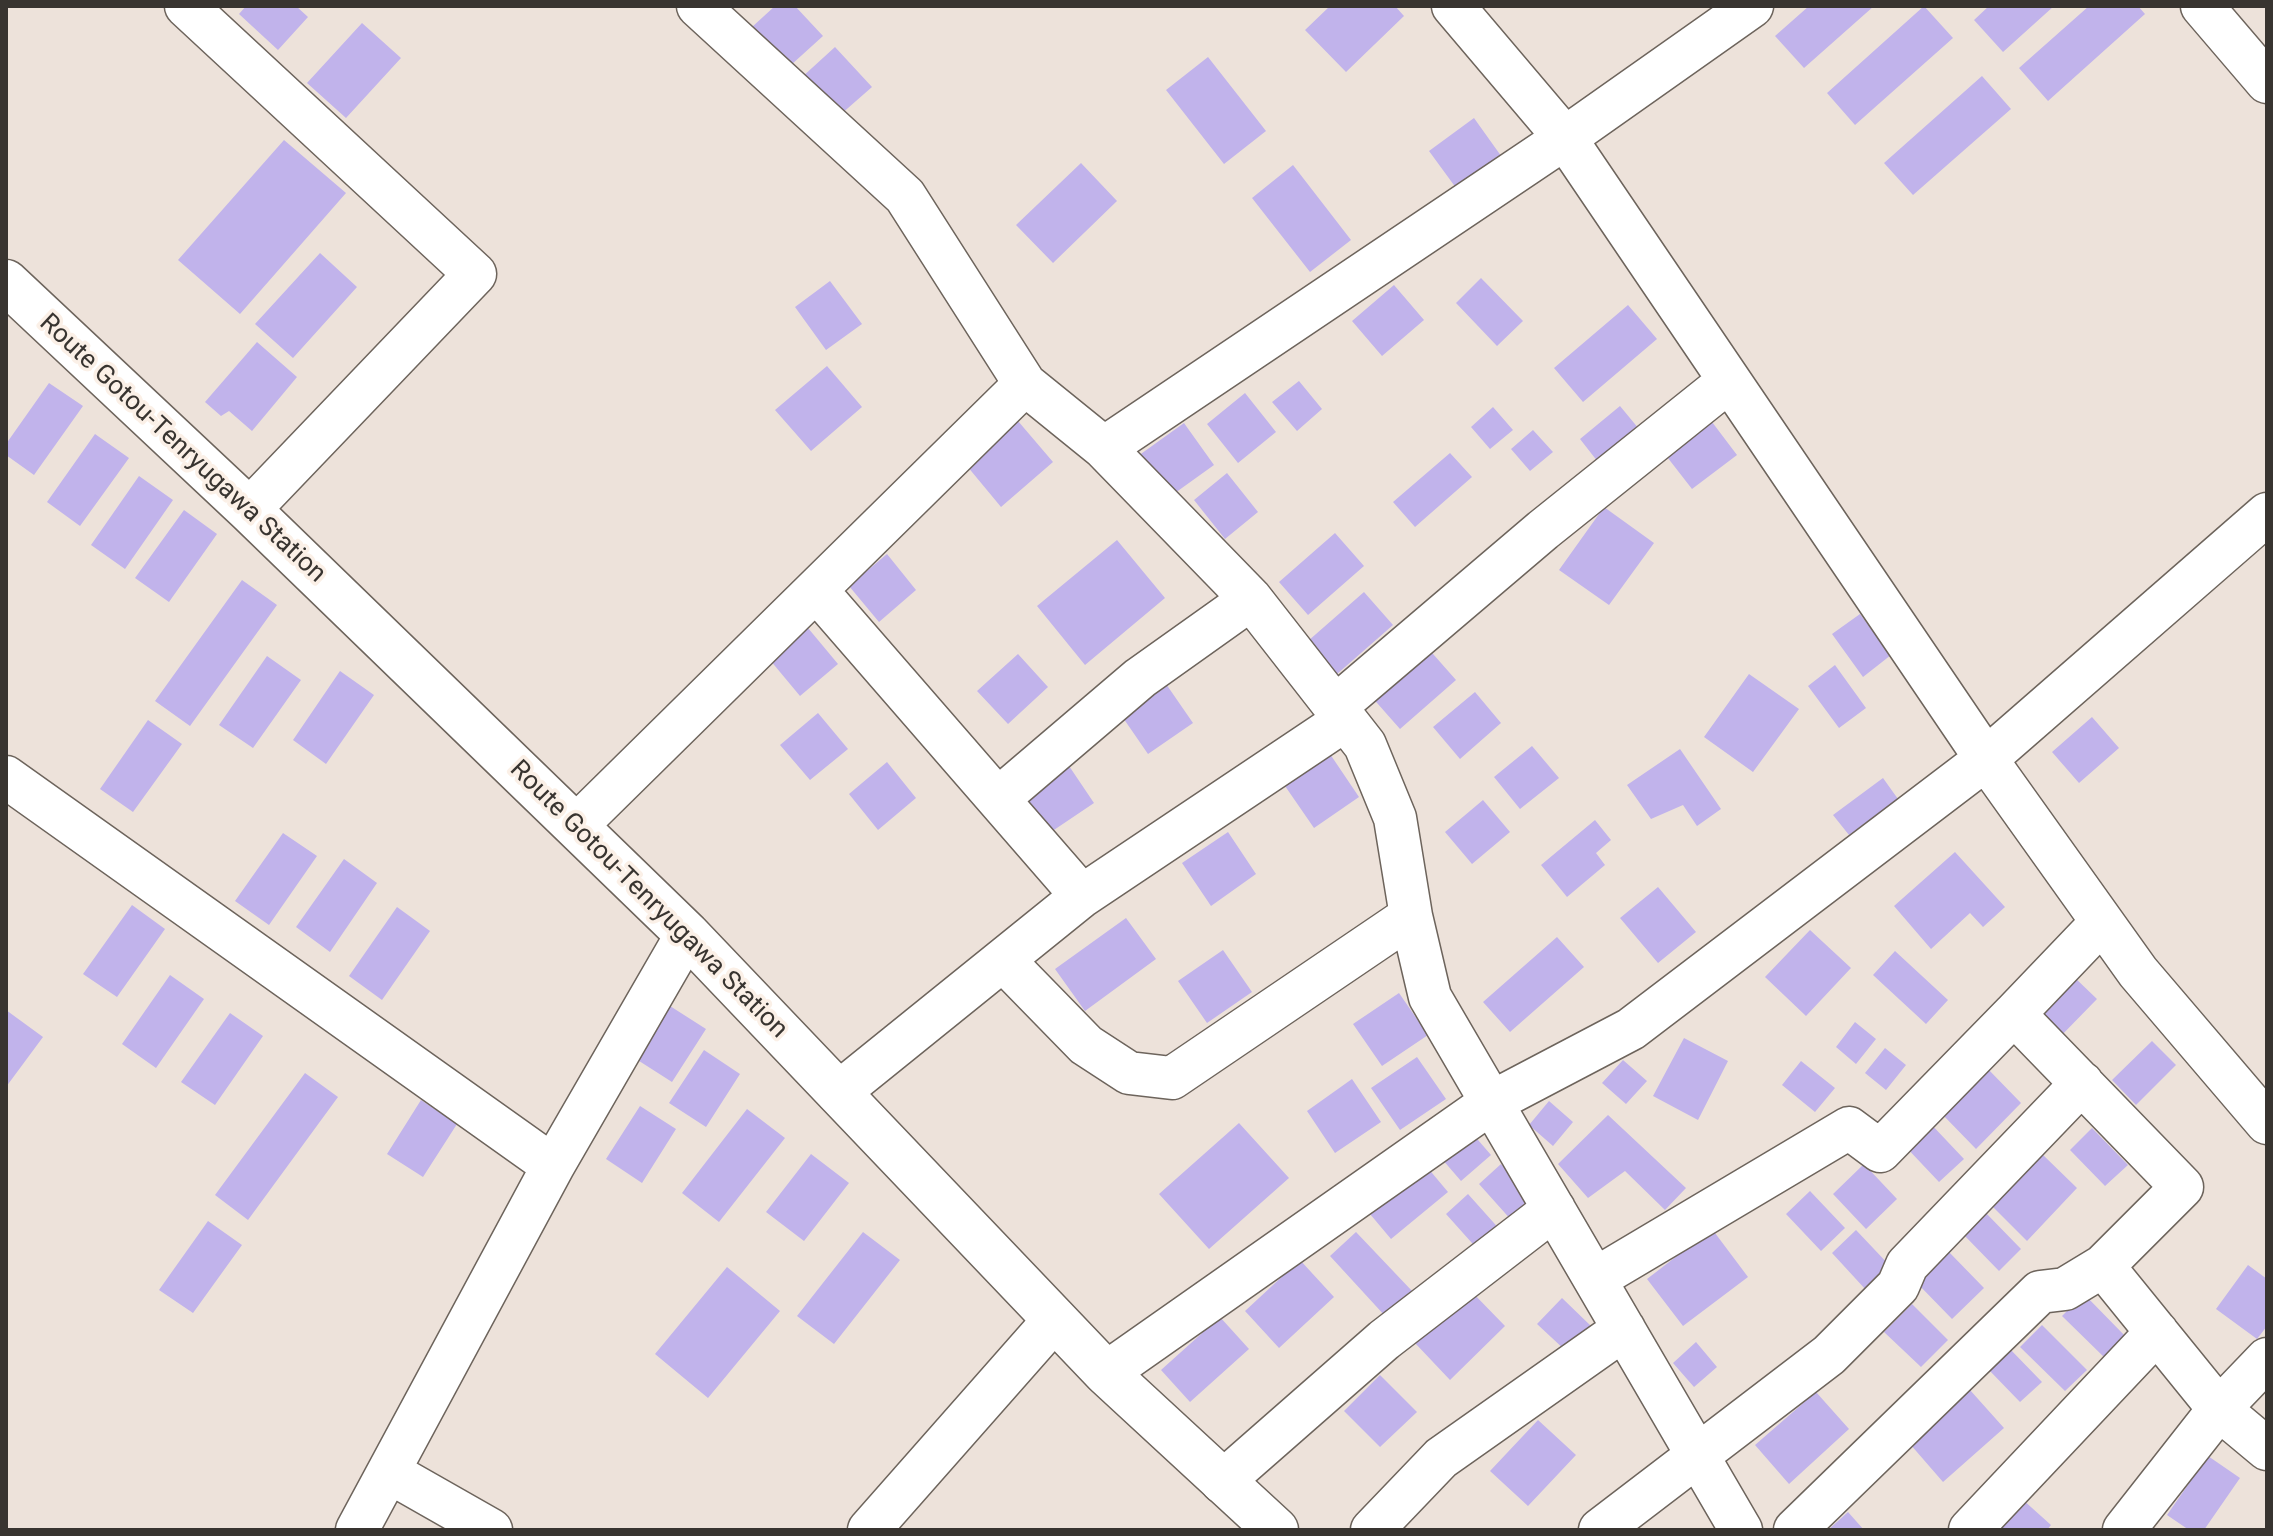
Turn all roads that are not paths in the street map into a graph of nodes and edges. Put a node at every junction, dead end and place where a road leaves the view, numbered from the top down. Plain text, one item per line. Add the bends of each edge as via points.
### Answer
1 (186, 6) edge
2 (698, 6) edge
3 (1453, 6) edge
4 (1752, 6) edge
5 (2202, 6) edge
6 (2267, 82) edge
7 (1565, 138) junction
8 (6, 282) edge
9 (1729, 381) junction
10 (1025, 384) junction
11 (1104, 448) junction
12 (249, 510) junction
13 (2267, 514) edge
14 (816, 590) junction
15 (1251, 599) junction
16 (1340, 713) junction
17 (1986, 759) junction
18 (6, 777) edge
19 (998, 799) junction
20 (576, 826) junction
21 (1082, 896) junction
22 (1411, 916) junction
23 (2102, 922) junction
24 (687, 934) junction
25 (1003, 960) junction
26 (2014, 1014) junction
27 (2082, 1083) junction
28 (838, 1093) junction
29 (1492, 1102) junction
30 (2267, 1123) edge
31 (553, 1166) junction
32 (1554, 1209) junction
33 (2103, 1266) junction
34 (1595, 1279) junction
35 (1055, 1319) junction
36 (1624, 1329) junction
37 (2157, 1332) junction
38 (2267, 1359) edge
39 (1106, 1373) junction
40 (2219, 1409) junction
41 (2267, 1449) edge
42 (1698, 1455) junction
43 (389, 1472) junction
44 (1222, 1482) junction
45 (357, 1530) edge
46 (491, 1530) edge
47 (869, 1530) edge
48 (1276, 1530) edge
49 (1372, 1530) edge
50 (1600, 1530) edge
51 (1741, 1530) edge
52 (1795, 1530) edge
53 (1970, 1530) edge
54 (2124, 1530) edge

1 - 12 street via 475,274
2 - 10 street via 905,196
3 - 7 street
4 - 7 street
5 - 6 street
7 - 9 street
7 - 11 street
8 - 12 main road, Route Gotou-Tenryugawa Station
9 - 16 street via 1543,530
9 - 17 street
10 - 11 street
10 - 14 street
11 - 15 street
12 - 20 main road, Route Gotou-Tenryugawa Station
13 - 17 street
14 - 19 street
14 - 20 street
15 - 16 street
15 - 19 street via 1140,678
16 - 21 street
16 - 22 street via 1365,745 1395,818
17 - 23 street
17 - 29 street via 1631,1029
18 - 31 street
19 - 21 street
20 - 24 main road, Route Gotou-Tenryugawa Station
21 - 25 street
22 - 25 street via 1172,1078 1129,1073 1086,1045
22 - 29 street via 1430,997
23 - 26 street
23 - 30 street
24 - 28 main road, Route Gotou-Tenryugawa Station
24 - 31 street
25 - 28 street
26 - 27 street
26 - 34 street via 1880,1151 1849,1128
27 - 33 street via 2182,1187
27 - 42 street via 1907,1265 1898,1286 1829,1355
28 - 35 main road, Route Gotou-Tenryugawa Station
29 - 32 street
29 - 39 street
31 - 43 street
32 - 34 street
32 - 44 street via 1384,1340
33 - 37 street
33 - 52 street via 2065,1289 2040,1292
34 - 36 street
35 - 39 main road, Route Gotou-Tenryugawa Station
35 - 47 street
36 - 42 street
36 - 49 street via 1441,1458
37 - 40 street
37 - 53 street
38 - 40 street
39 - 44 main road, Route Gotou-Tenryugawa Station
40 - 41 street
40 - 54 street
42 - 50 street
42 - 51 street
43 - 45 street
43 - 46 street
44 - 48 main road, Route Gotou-Tenryugawa Station

